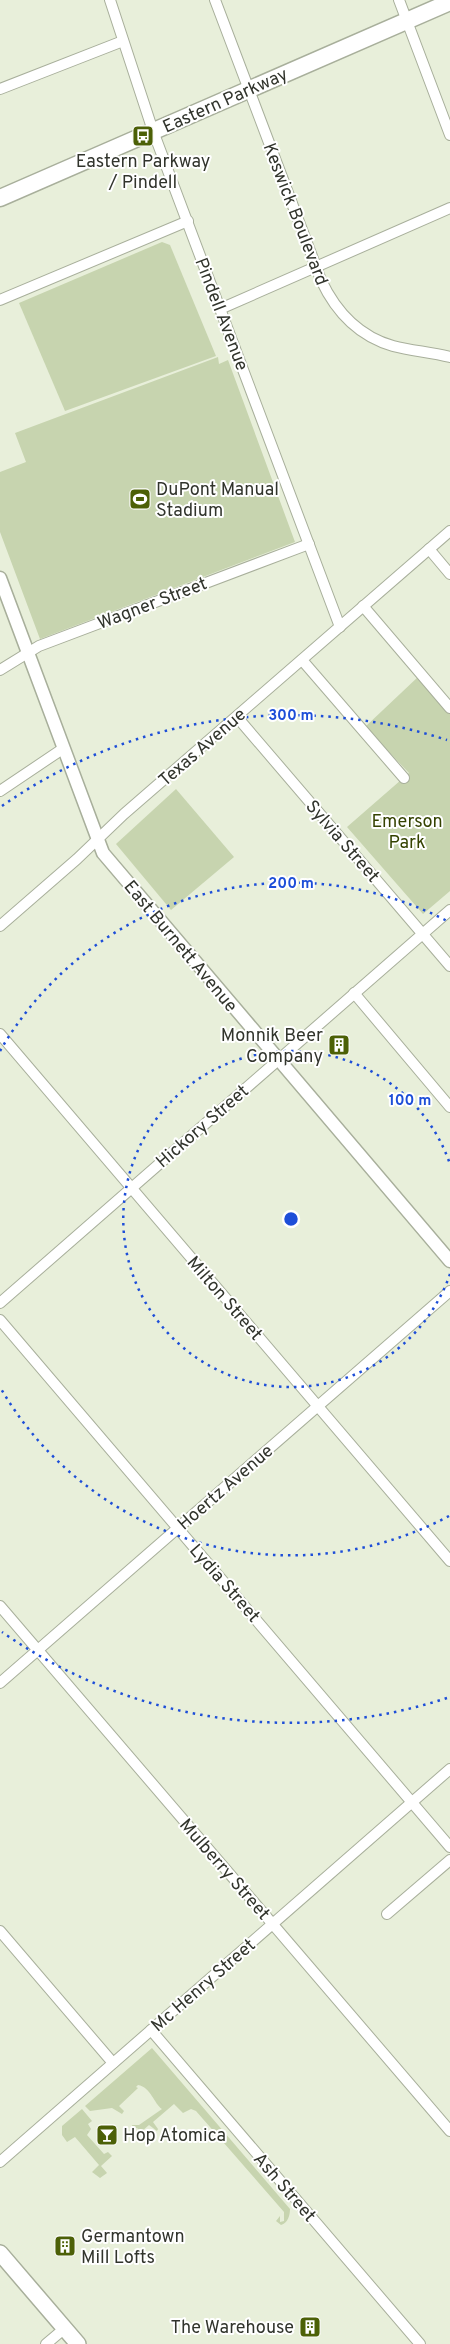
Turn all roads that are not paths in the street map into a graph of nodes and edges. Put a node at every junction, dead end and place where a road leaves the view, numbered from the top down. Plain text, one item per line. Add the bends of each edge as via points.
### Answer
1 (110, 0) edge
2 (215, 0) edge
3 (399, 0) edge
4 (450, 2) edge
5 (407, 21) junction
6 (123, 41) junction
7 (0, 89) edge
8 (248, 90) junction
9 (153, 131) junction
10 (450, 134) edge
11 (0, 198) edge
12 (450, 208) edge
13 (188, 221) junction
14 (316, 268) junction
15 (0, 300) edge
16 (220, 309) junction
17 (450, 357) edge
18 (450, 531) edge
19 (309, 544) junction
20 (429, 549) junction
21 (450, 574) edge
22 (0, 578) edge
23 (363, 606) junction
24 (340, 627) junction
25 (28, 653) junction
26 (302, 660) junction
27 (0, 670) edge
28 (450, 708) edge
29 (237, 716) junction
30 (64, 748) junction
31 (404, 778) dead end
32 (0, 791) edge
33 (98, 839) junction
34 (450, 910) edge
35 (0, 926) edge
36 (422, 934) junction
37 (450, 966) edge
38 (354, 994) junction
39 (0, 1034) edge
40 (278, 1060) junction
41 (450, 1106) edge
42 (131, 1188) junction
43 (450, 1261) edge
44 (450, 1291) edge
45 (0, 1303) edge
46 (0, 1320) edge
47 (318, 1406) junction
48 (178, 1528) junction
49 (450, 1561) edge
50 (0, 1606) edge
51 (38, 1650) junction
52 (0, 1682) edge
53 (450, 1769) edge
54 (411, 1801) junction
55 (450, 1847) edge
56 (450, 1860) edge
57 (387, 1914) dead end
58 (272, 1924) junction
59 (0, 1931) edge
60 (151, 2030) junction
61 (113, 2063) junction
62 (450, 2131) edge
63 (0, 2162) edge
64 (0, 2253) edge
65 (65, 2328) junction
66 (46, 2344) edge
67 (78, 2344) edge
68 (420, 2344) edge

1 - 6 street, Pindell Avenue
2 - 8 street, Keswick Boulevard
3 - 5 street
4 - 5 main road, Eastern Parkway
5 - 8 main road, Eastern Parkway
5 - 10 street
6 - 7 street
6 - 9 street, Pindell Avenue
8 - 9 main road, Eastern Parkway
8 - 14 street, Keswick Boulevard
9 - 11 main road, Eastern Parkway
9 - 13 street, Pindell Avenue
12 - 14 street
13 - 15 street
13 - 16 street, Pindell Avenue
14 - 16 street
14 - 17 street, Keswick Boulevard via 335,307 367,335 392,346
16 - 19 street, Pindell Avenue
18 - 20 street, Texas Avenue
19 - 24 street, Pindell Avenue
19 - 25 street, Wagner Street via 39,646
20 - 21 street
20 - 23 street, Texas Avenue
22 - 25 street, East Burnett Avenue
23 - 24 street, Texas Avenue
23 - 28 street
24 - 26 street, Texas Avenue
25 - 27 street, Wagner Street
25 - 30 street, East Burnett Avenue
26 - 29 street, Texas Avenue
26 - 31 street
29 - 33 street, Texas Avenue
29 - 36 street, Sylvia Street
30 - 32 street
30 - 33 street, East Burnett Avenue
33 - 35 street, Texas Avenue
33 - 40 street, East Burnett Avenue via 103,853 125,881
34 - 36 street, Hickory Street
36 - 37 street, Sylvia Street
36 - 38 street, Hickory Street
38 - 40 street, Hickory Street
38 - 41 street
39 - 42 street, Milton Street
40 - 42 street, Hickory Street
40 - 43 street, East Burnett Avenue
42 - 45 street, Hickory Street
42 - 47 street, Milton Street
44 - 47 street, Hoertz Avenue
46 - 48 street, Lydia Street
47 - 48 street, Hoertz Avenue
47 - 49 street, Milton Street
48 - 51 street, Hoertz Avenue
48 - 54 street, Lydia Street
50 - 51 street, Mulberry Street
51 - 52 street, Hoertz Avenue
51 - 58 street, Mulberry Street
53 - 54 street, Mc Henry Street
54 - 55 street, Lydia Street
54 - 58 street, Mc Henry Street
56 - 57 street
58 - 60 street, Mc Henry Street
58 - 62 street, Mulberry Street
59 - 61 street
60 - 61 street, Mc Henry Street
60 - 68 street, Ash Street
61 - 63 street, Mc Henry Street
64 - 65 main road
65 - 66 street
65 - 67 main road

